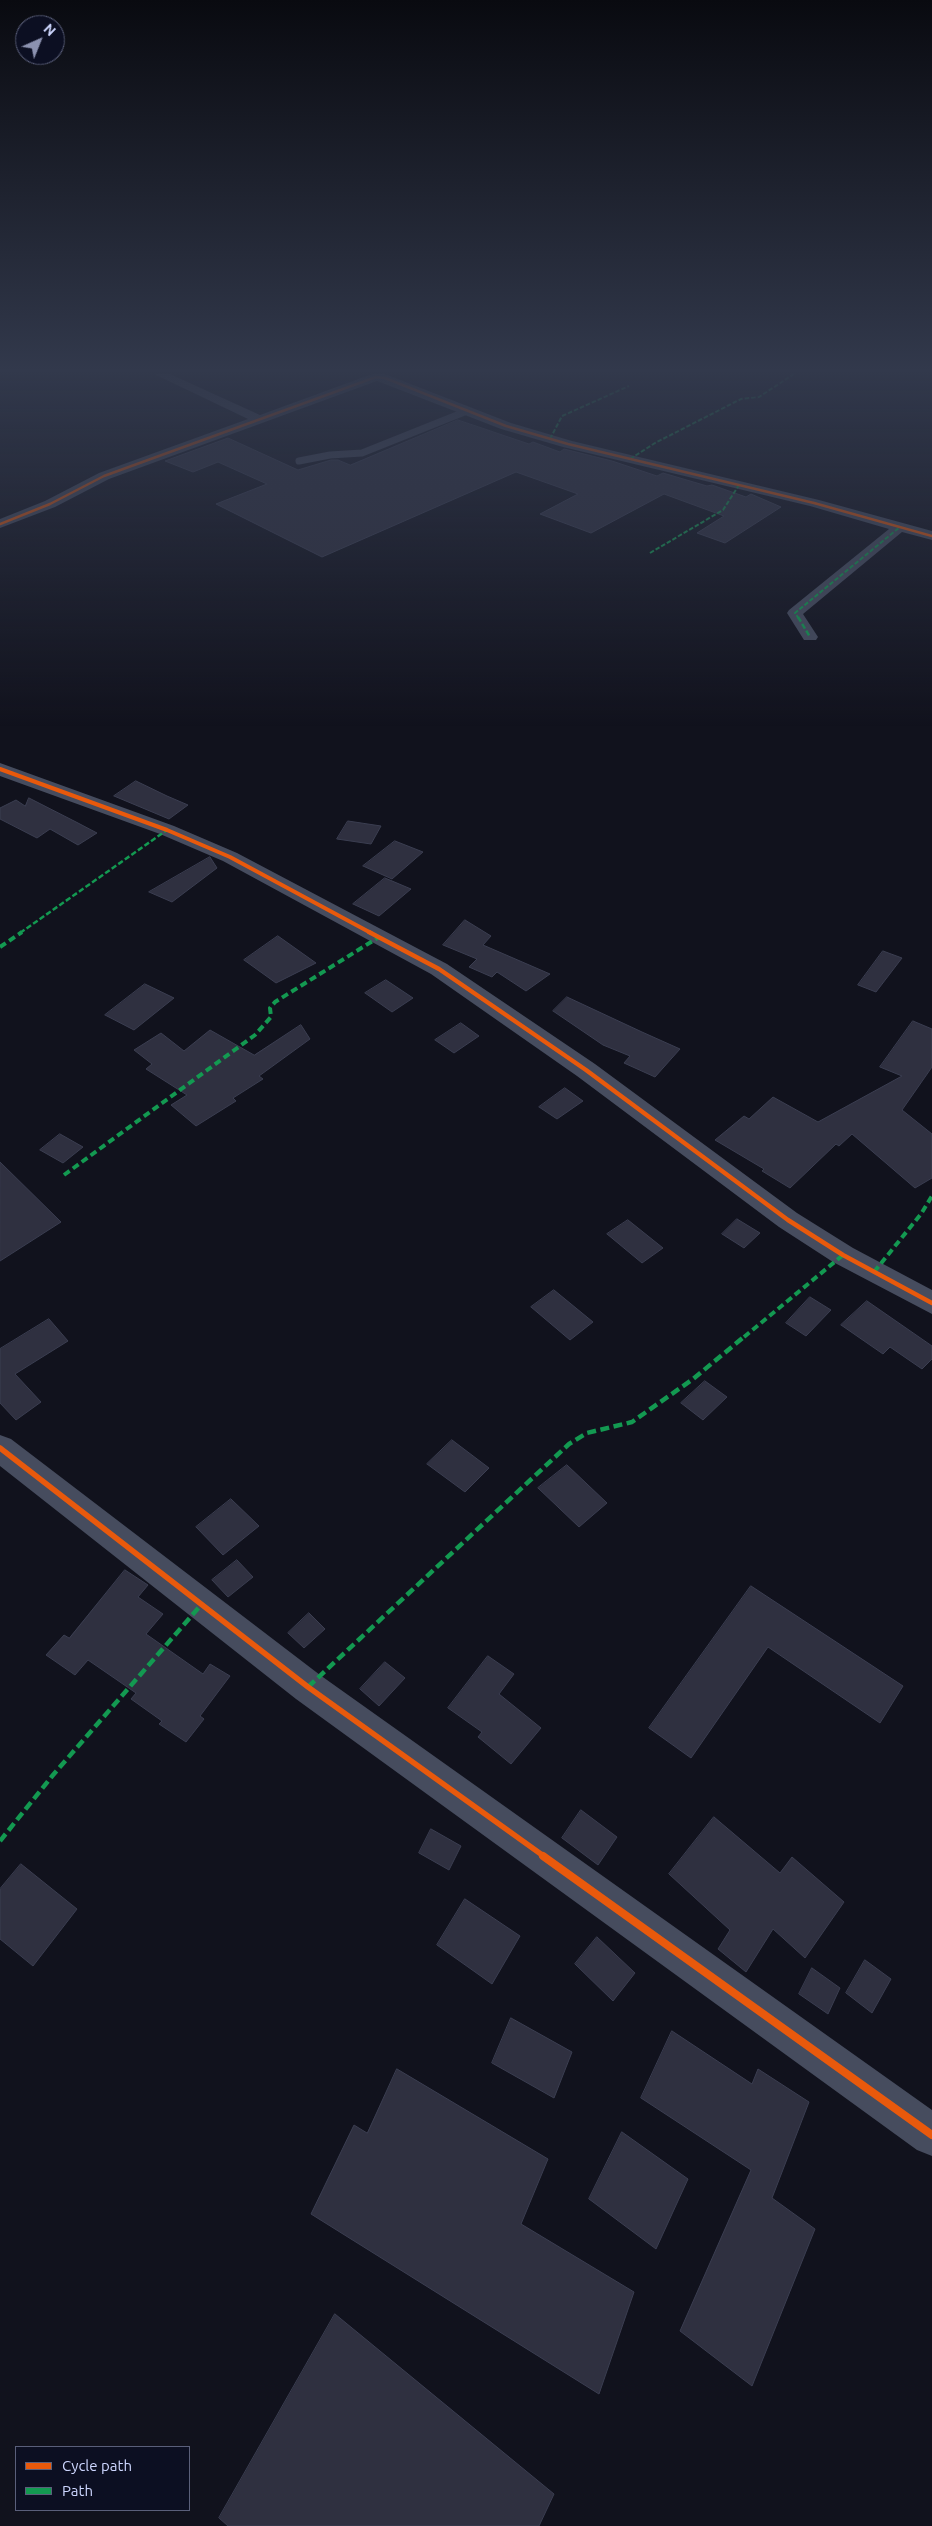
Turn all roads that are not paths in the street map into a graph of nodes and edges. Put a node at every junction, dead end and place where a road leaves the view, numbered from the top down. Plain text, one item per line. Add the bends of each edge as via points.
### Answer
1 (73, 492) edge
2 (764, 492) edge
3 (0, 524) edge
4 (900, 527) junction
5 (932, 536) edge
6 (810, 637) dead end
7 (0, 769) edge
8 (932, 1303) edge
9 (0, 1448) edge
10 (932, 2134) edge

1 - 3 street
2 - 4 street
4 - 5 street
4 - 6 street via 795,613
7 - 8 street via 159,827 230,857 439,969 586,1070 788,1220 850,1259
9 - 10 street via 308,1686

